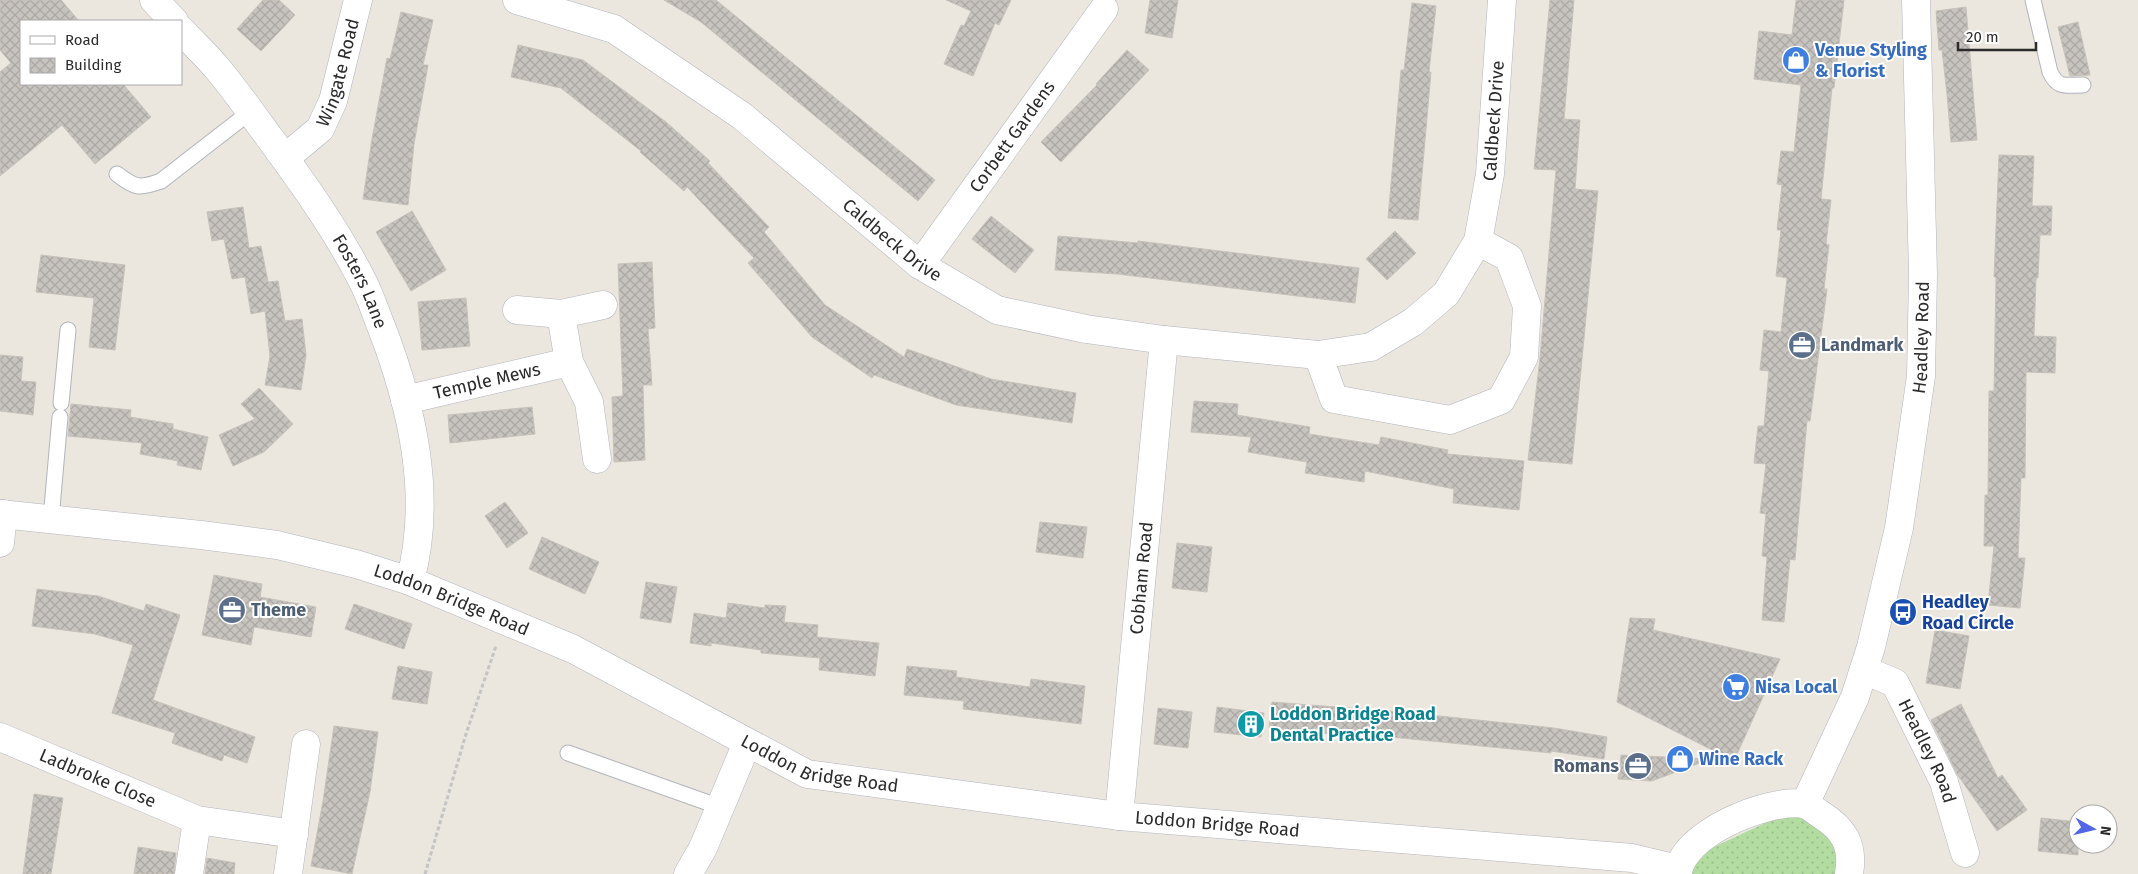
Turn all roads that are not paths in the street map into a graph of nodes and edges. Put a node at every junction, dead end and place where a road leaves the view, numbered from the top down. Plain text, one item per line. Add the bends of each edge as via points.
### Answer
1 (154, 0) edge
2 (358, 0) edge
3 (517, 0) edge
4 (1502, 0) edge
5 (1916, 0) edge
6 (2033, 0) edge
7 (1104, 9) dead end
8 (173, 20) edge
9 (182, 31) edge
10 (2083, 85) dead end
11 (250, 112) junction
12 (284, 158) junction
13 (118, 174) dead end
14 (1478, 241) junction
15 (920, 265) junction
16 (603, 305) dead end
17 (517, 310) dead end
18 (560, 314) junction
19 (68, 330) dead end
20 (1164, 340) junction
21 (1318, 356) junction
22 (569, 362) junction
23 (405, 400) junction
24 (597, 459) dead end
25 (2, 514) edge
26 (51, 519) junction
27 (0, 542) edge
28 (410, 580) junction
29 (1864, 670) junction
30 (0, 737) edge
31 (747, 743) junction
32 (306, 744) dead end
33 (568, 753) dead end
34 (1805, 804) junction
35 (720, 807) junction
36 (1119, 816) junction
37 (197, 820) junction
38 (294, 834) junction
39 (1964, 853) dead end
40 (1678, 872) edge
41 (1854, 873) edge
42 (189, 874) edge
43 (288, 874) edge
44 (688, 874) edge

1 - 8 street
2 - 12 street, Wingate Road via 334,101 320,129
3 - 15 street, Caldbeck Drive via 614,29 742,116
4 - 14 street, Caldbeck Drive via 1490,174
5 - 29 street, Headley Road via 1923,274 1921,376 1899,528
6 - 10 lane via 2054,80 2061,86
7 - 15 street, Corbett Gardens
9 - 11 street, Fosters Lane
11 - 12 street, Fosters Lane
11 - 13 lane via 161,181 132,186
12 - 23 street, Fosters Lane via 327,218 363,282 390,350
14 - 21 street, Caldbeck Drive via 1446,294 1413,322 1371,347
14 - 21 street via 1509,258 1527,306 1524,357 1501,400 1450,420 1334,399
15 - 20 street, Caldbeck Drive via 997,310 1086,329
16 - 18 street
17 - 18 street
18 - 22 street
19 - 26 lane
20 - 21 street, Caldbeck Drive
20 - 36 street, Cobham Road
22 - 23 street, Temple Mews
22 - 24 street via 588,402
23 - 28 street, Fosters Lane via 418,474 420,513 417,554
25 - 26 street, Loddon Bridge Road
25 - 27 street
26 - 28 street, Loddon Bridge Road via 277,545
28 - 31 street, Loddon Bridge Road via 573,649
29 - 34 street, Headley Road via 1855,697
29 - 39 street, Headley Road via 1895,683 1944,782
30 - 37 street, Ladbroke Close
31 - 35 street
31 - 36 street, Loddon Bridge Road via 807,774
32 - 38 street
33 - 35 lane
34 - 40 street via 1783,804 1738,817 1699,840 1686,854
34 - 41 street via 1843,832 1851,852
35 - 44 street
36 - 40 street, Loddon Bridge Road via 1632,858
37 - 38 street, Ladbroke Close
37 - 42 street
38 - 43 street

